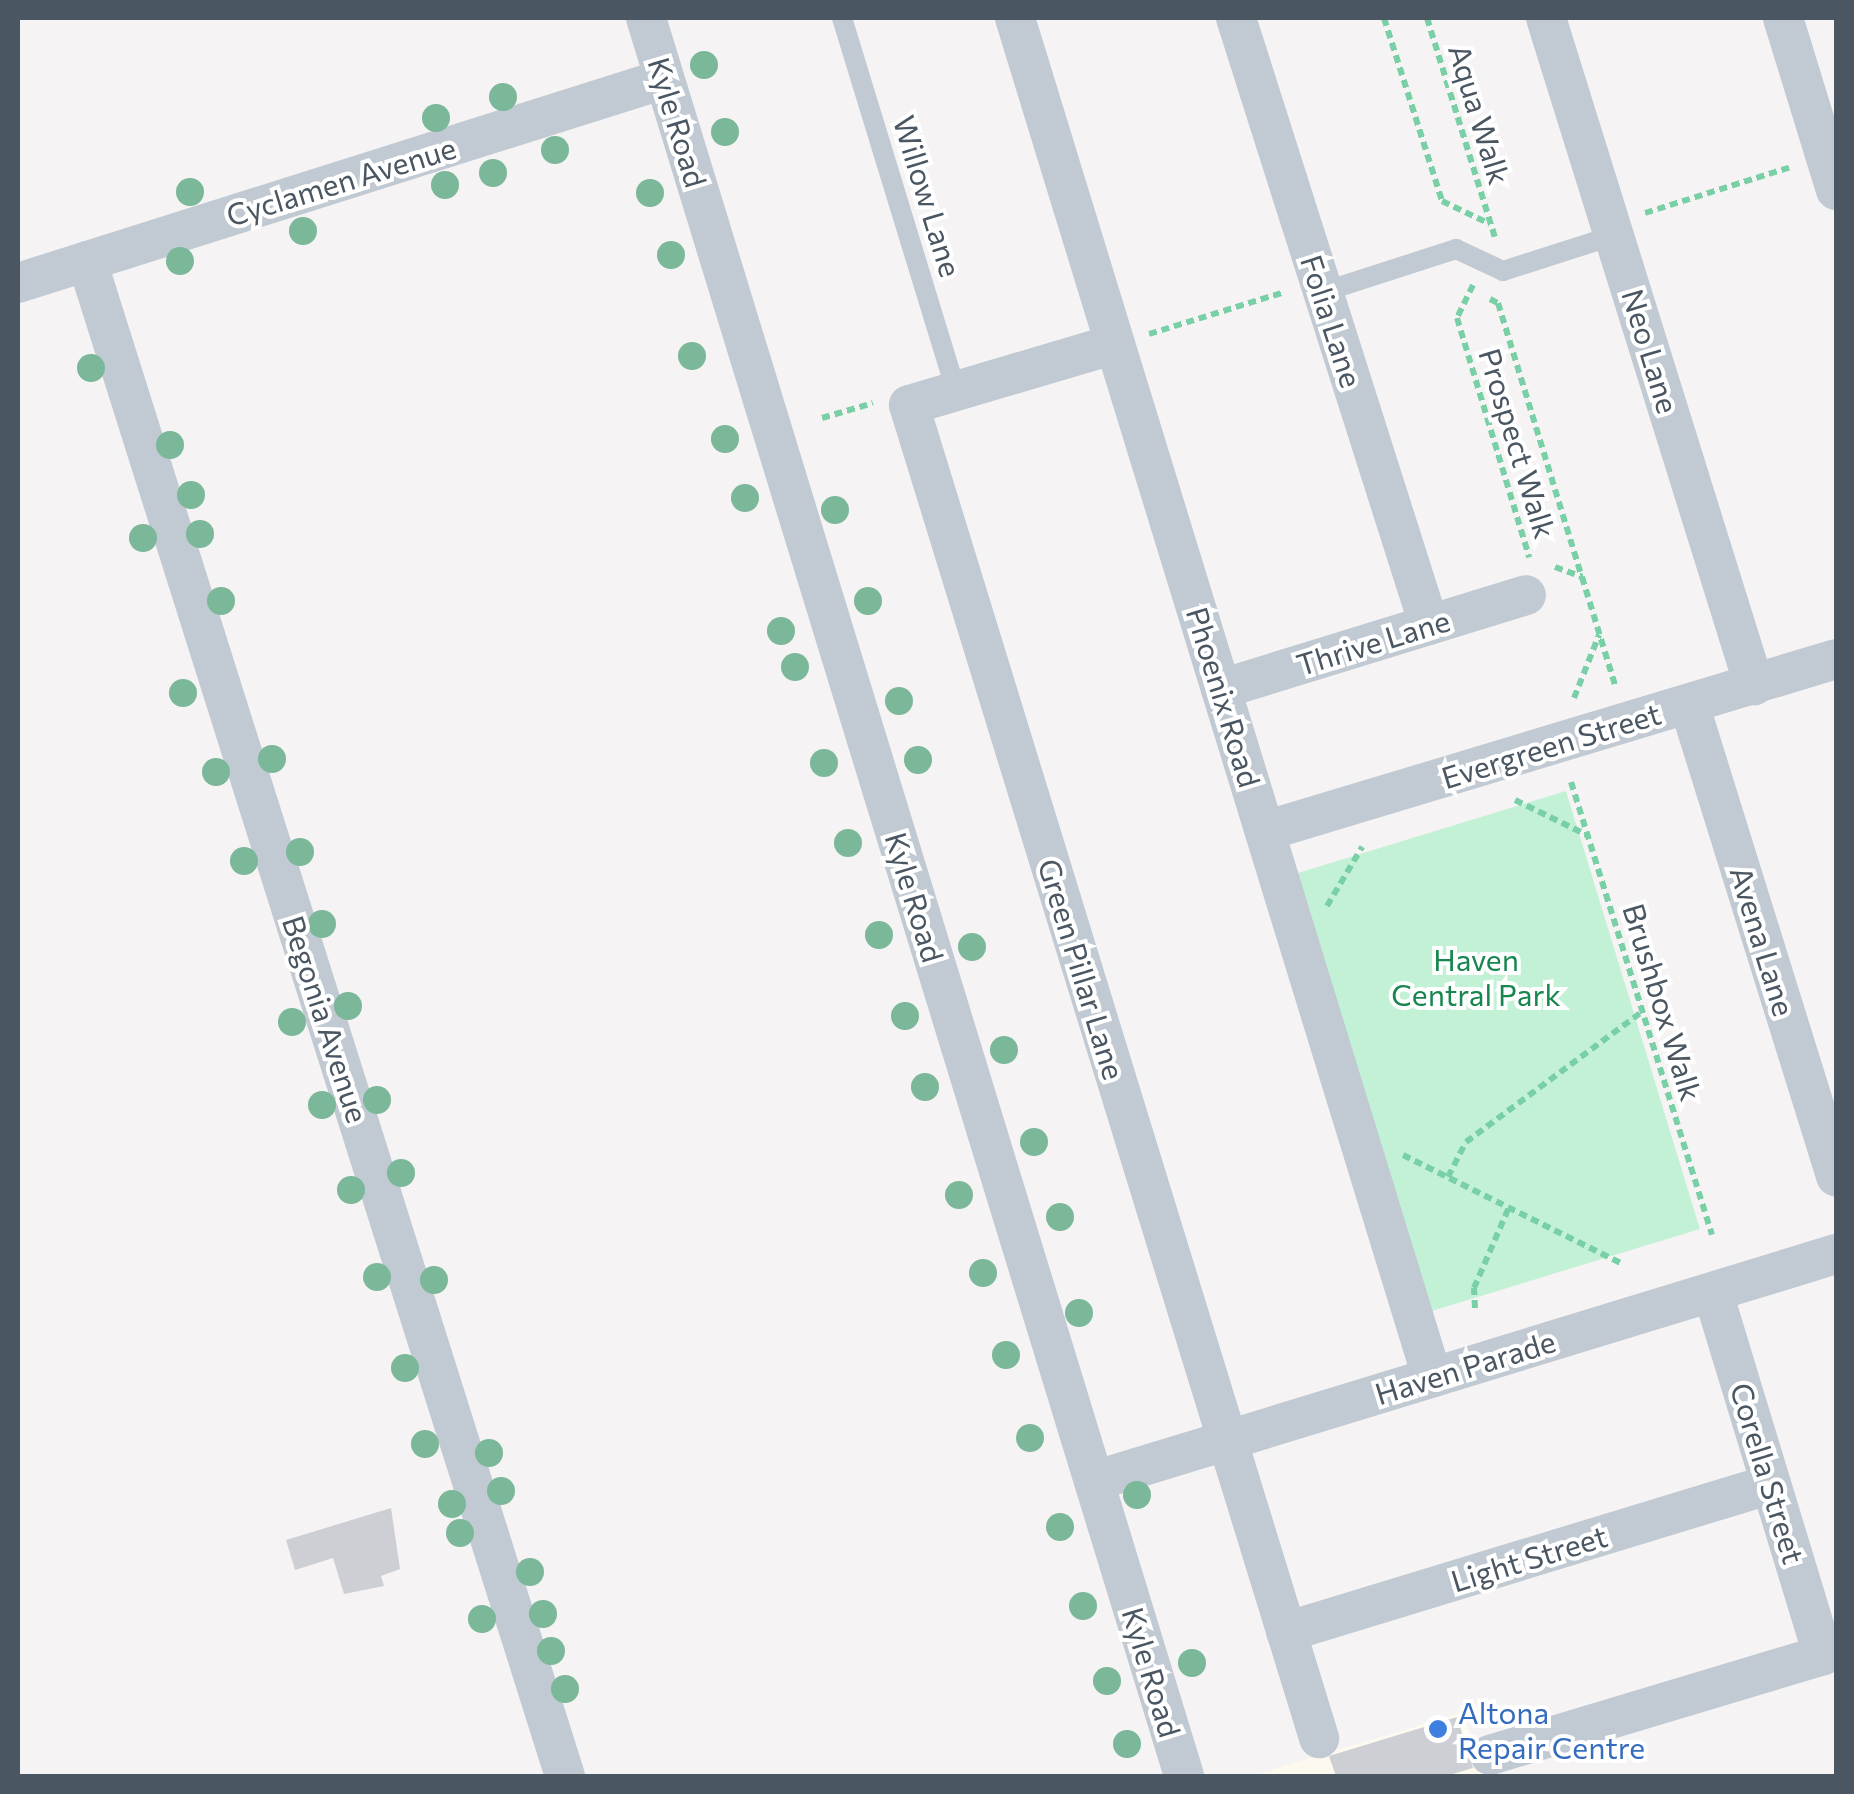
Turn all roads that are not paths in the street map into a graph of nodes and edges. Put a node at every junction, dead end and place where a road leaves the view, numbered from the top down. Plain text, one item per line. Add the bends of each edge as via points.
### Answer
1 (646, 18) edge
2 (842, 18) edge
3 (1015, 18) edge
4 (1236, 18) edge
5 (1546, 18) edge
6 (1783, 18) edge
7 (664, 79) junction
8 (1831, 173) edge
9 (1613, 229) junction
10 (87, 261) junction
11 (18, 283) edge
12 (1322, 287) junction
13 (1115, 344) junction
14 (956, 392) junction
15 (1526, 594) dead end
16 (1429, 624) junction
17 (1836, 659) edge
18 (1754, 684) junction
19 (1221, 689) junction
20 (1689, 704) junction
21 (1265, 830) junction
22 (1836, 1177) edge
23 (1836, 1254) edge
24 (1712, 1292) junction
25 (1432, 1378) junction
26 (1227, 1440) junction
27 (1094, 1481) junction
28 (1771, 1484) junction
29 (1286, 1632) junction
30 (1319, 1738) dead end
31 (1490, 1755) dead end
32 (565, 1776) edge
33 (1184, 1776) edge

1 - 7 street, Kyle Road
2 - 14 lane, Willow Lane
3 - 13 street, Phoenix Road
4 - 12 street, Folia Lane
5 - 9 street, Neo Lane
6 - 8 street
7 - 10 street, Cyclamen Avenue
7 - 27 street, Kyle Road
9 - 12 lane via 1503,271 1456,248
9 - 18 street, Neo Lane
10 - 11 street, Cyclamen Avenue
10 - 32 street, Begonia Avenue
12 - 16 street, Folia Lane
13 - 14 street
13 - 19 street, Phoenix Road
14 - 26 street, Green Pillar Lane via 909,405
15 - 16 street, Thrive Lane
16 - 19 street, Thrive Lane
17 - 18 street, Evergreen Street
18 - 20 street, Evergreen Street
19 - 21 street, Phoenix Road
20 - 21 street, Evergreen Street
20 - 22 street, Avena Lane
21 - 25 street, Phoenix Road
23 - 24 street, Haven Parade
24 - 25 street, Haven Parade
24 - 28 street, Corella Street
25 - 26 street, Haven Parade
26 - 27 street, Haven Parade
26 - 29 street, Green Pillar Lane
27 - 33 street, Kyle Road
28 - 29 street, Light Street
28 - 31 street, Corella Street via 1823,1655
29 - 30 street, Green Pillar Lane

